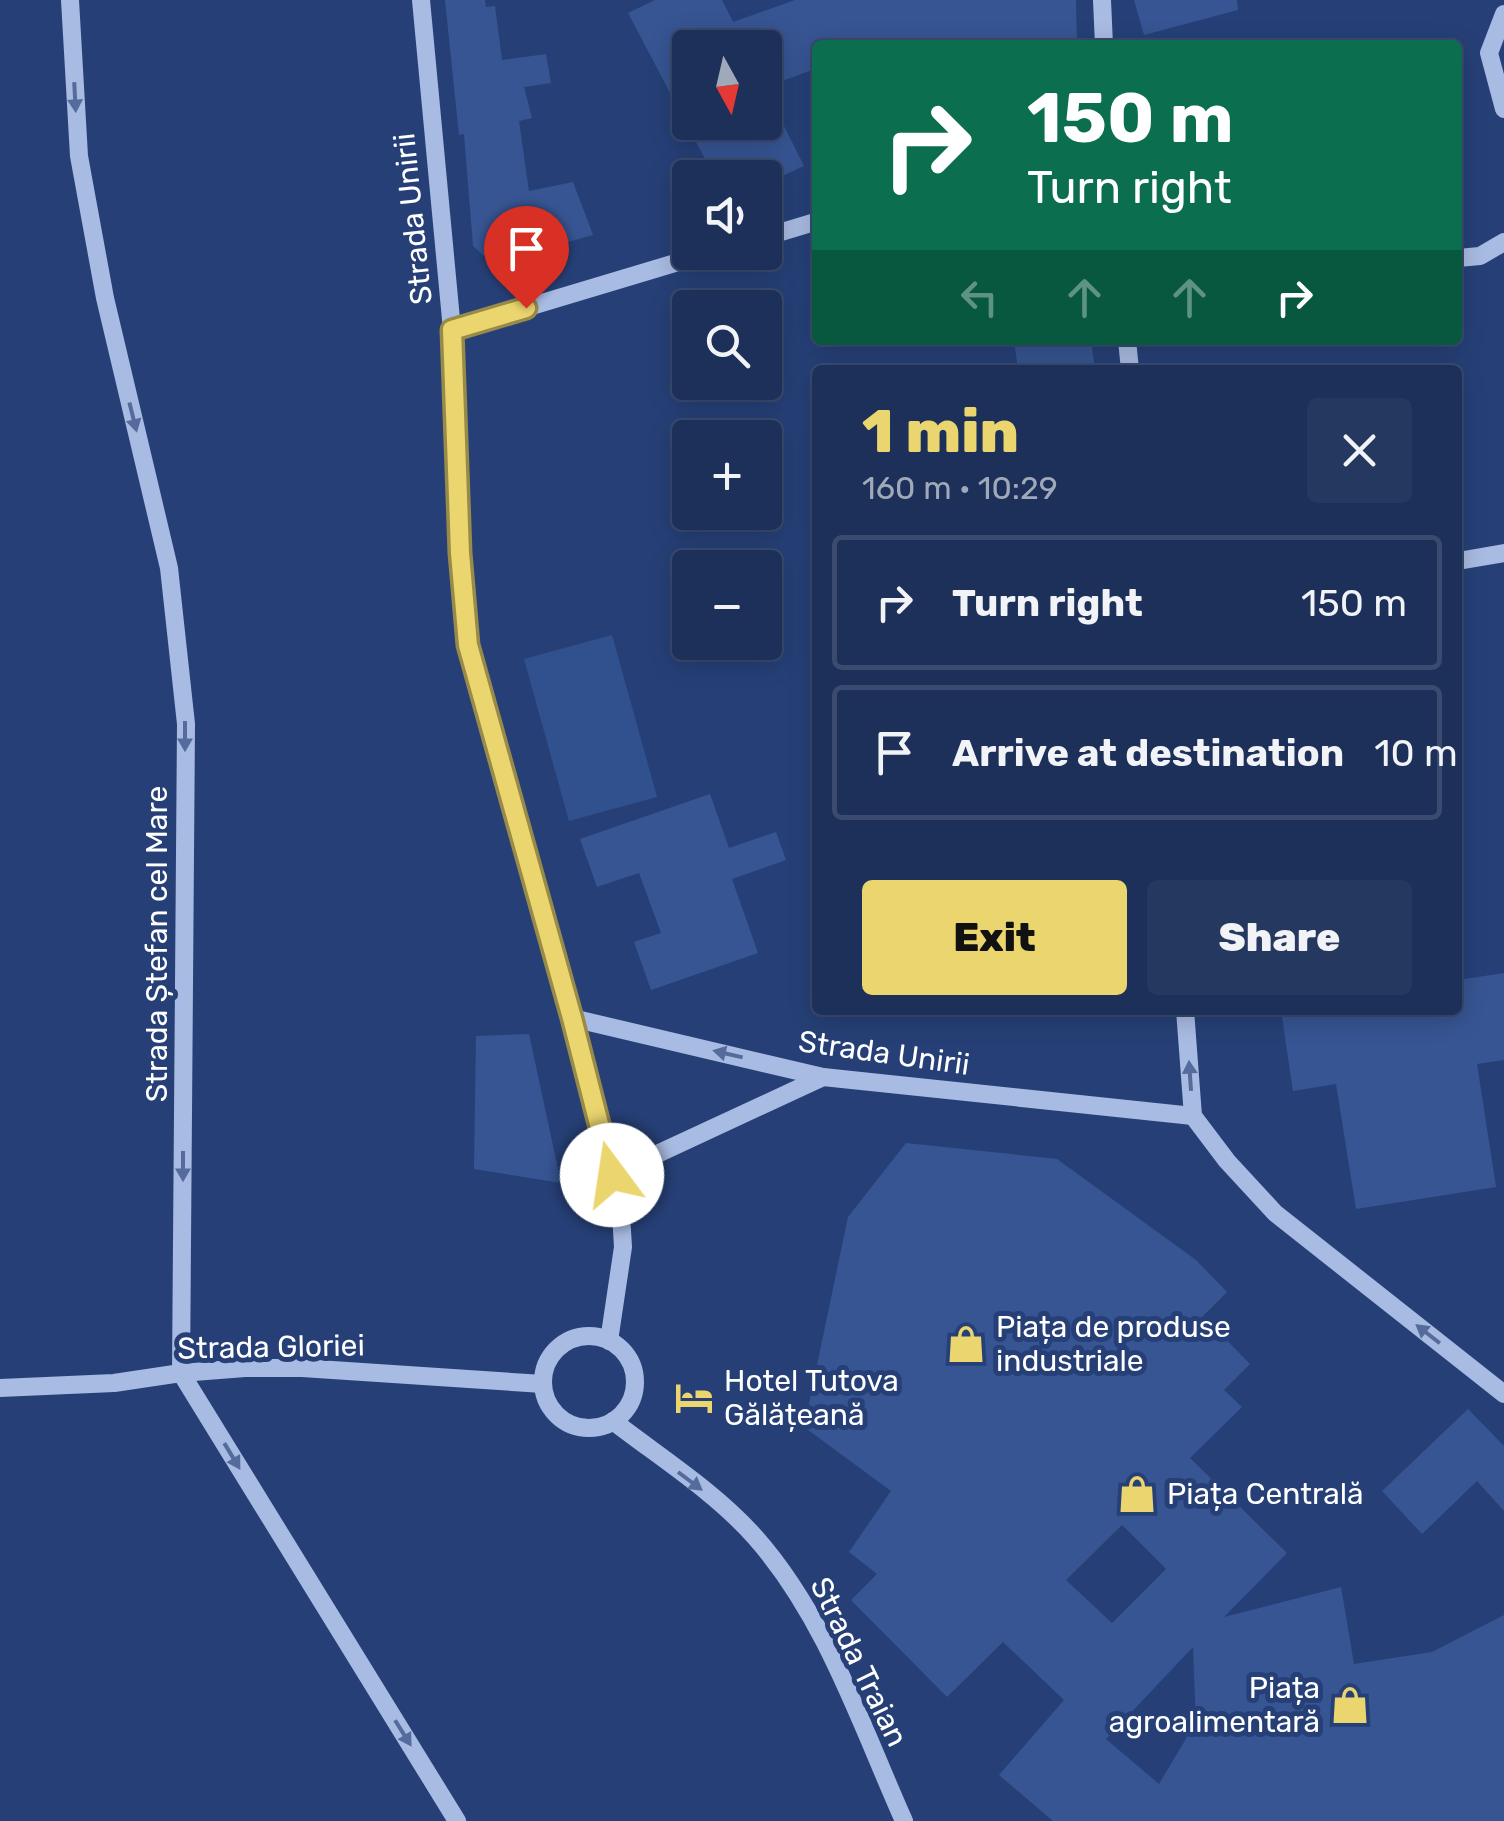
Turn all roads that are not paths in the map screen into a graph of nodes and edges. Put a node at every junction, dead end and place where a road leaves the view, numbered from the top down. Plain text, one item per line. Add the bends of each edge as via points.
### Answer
1 (70, 0) edge
2 (421, 0) edge
3 (1102, 0) edge
4 (1504, 14) edge
5 (1104, 40) edge
6 (1504, 109) edge
7 (812, 223) edge
8 (782, 232) edge
9 (1504, 242) edge
10 (1462, 258) edge
11 (672, 264) edge
12 (452, 330) junction
13 (1504, 553) edge
14 (1462, 559) edge
15 (1185, 1015) edge
16 (572, 1018) junction
17 (823, 1076) junction
18 (1193, 1116) junction
19 (612, 1175) junction
20 (610, 1341) junction
21 (182, 1372) junction
22 (542, 1384) junction
23 (0, 1388) edge
24 (1504, 1394) edge
25 (613, 1421) junction
26 (458, 1821) edge
27 (904, 1821) edge

1 -> 21 street, Strada Ștefan cel Mare via 79,156 104,298 170,568 186,724
2 - 12 street, Strada Unirii
3 - 5 street
4 - 6 street via 1489,53
7 - 8 street
9 - 10 street
11 - 12 street
12 - 16 street, Strada Unirii via 468,645
13 - 14 street
18 -> 15 street
17 -> 16 street, Strada Unirii
16 - 19 street, Strada Unirii
17 - 18 street, Strada Unirii
17 - 19 street
24 -> 18 street via 1276,1213
19 - 20 street, Strada Unirii via 623,1247
20 - 22 street via 578,1337 564,1344 544,1368
20 - 25 street via 634,1373 631,1400
21 - 22 street, Strada Gloriei via 302,1368
21 - 23 street, Strada Gloriei via 114,1384
21 -> 26 street
22 - 25 street via 546,1400 567,1422 582,1428
25 -> 27 street, Strada Traian via 723,1506 780,1566 836,1666

